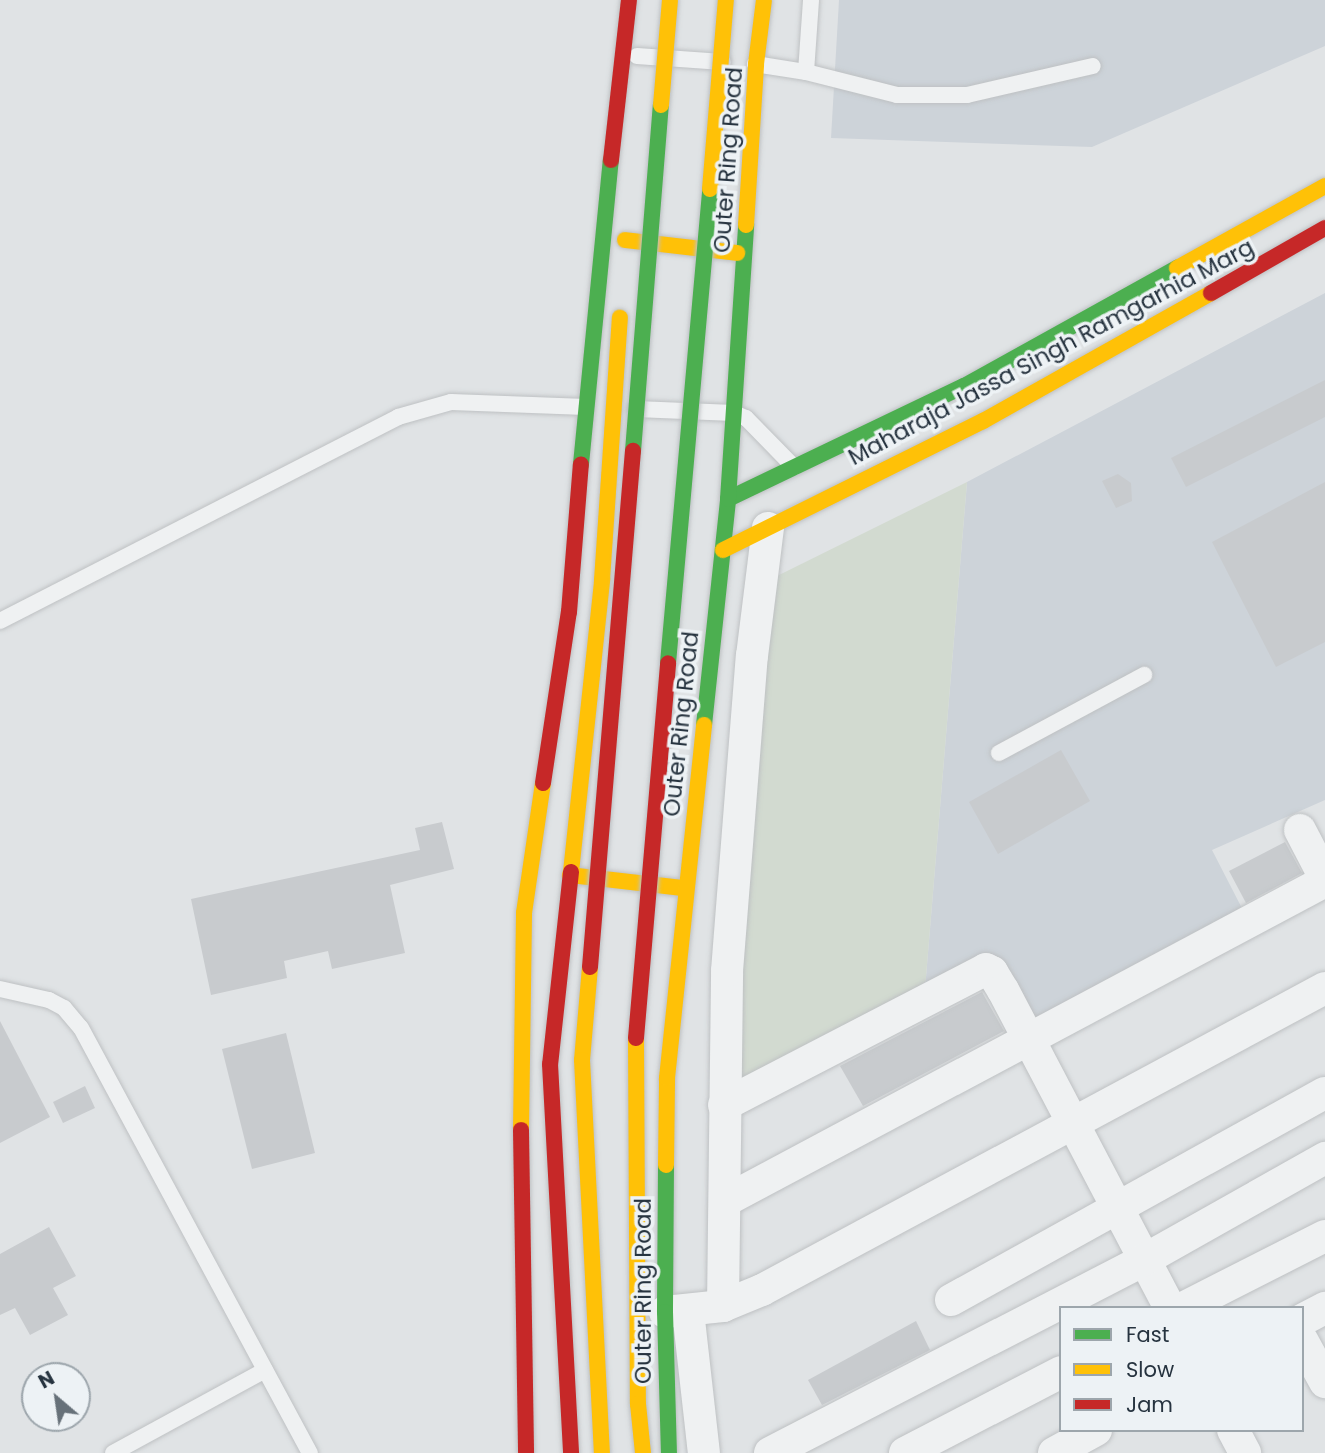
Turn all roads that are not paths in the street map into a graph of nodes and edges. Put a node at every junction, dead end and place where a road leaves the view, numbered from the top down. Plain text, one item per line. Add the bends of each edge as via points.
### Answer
1 (629, 0) edge
2 (641, 0) edge
3 (670, 0) edge
4 (726, 0) edge
5 (764, 0) edge
6 (811, 0) edge
7 (637, 56) junction
8 (757, 64) junction
9 (1093, 66) dead end
10 (806, 72) junction
11 (634, 109) dead end
12 (1325, 186) edge
13 (1325, 228) edge
14 (625, 240) dead end
15 (744, 254) junction
16 (621, 296) dead end
17 (973, 403) junction
18 (586, 407) junction
19 (614, 408) junction
20 (734, 413) junction
21 (793, 467) junction
22 (728, 499) junction
23 (768, 528) junction
24 (723, 551) junction
25 (0, 621) edge
26 (1144, 675) dead end
27 (999, 753) dead end
28 (1300, 831) dead end
29 (570, 876) junction
30 (1325, 879) edge
31 (687, 889) junction
32 (1325, 988) edge
33 (0, 989) edge
34 (1029, 1041) junction
35 (1325, 1093) edge
36 (724, 1105) junction
37 (1072, 1122) junction
38 (1325, 1158) edge
39 (725, 1201) junction
40 (1117, 1208) junction
41 (1325, 1236) edge
42 (1144, 1260) junction
43 (951, 1300) dead end
44 (723, 1306) junction
45 (1169, 1306) edge
46 (1187, 1306) edge
47 (1325, 1308) edge
48 (677, 1312) junction
49 (1304, 1319) edge
50 (1304, 1344) edge
51 (265, 1370) junction
52 (1059, 1373) edge
53 (1325, 1382) edge
54 (1092, 1432) edge
55 (1234, 1432) edge
56 (113, 1453) edge
57 (310, 1453) edge
58 (526, 1453) edge
59 (570, 1453) edge
60 (602, 1453) edge
61 (643, 1453) edge
62 (668, 1453) edge
63 (704, 1453) edge
64 (770, 1453) edge
65 (905, 1453) edge
66 (1054, 1453) edge
67 (1245, 1453) edge

1 - 18 street
2 - 7 street
3 - 60 street, Outer Ring Road, bridge via 582,1060
4 - 61 street, Outer Ring Road, bridge via 634,1055 638,1404
5 - 8 street, Outer Ring Road
6 - 10 lane
7 - 8 lane
7 - 11 street
8 - 10 lane
8 - 15 street, Outer Ring Road
9 - 10 lane via 967,95 897,95
12 - 17 street, Maharaja Jassa Singh Ramgarhia Marg
13 - 17 street, Maharaja Jassa Singh Ramgarhia Marg
14 - 15 street
15 - 20 street, Outer Ring Road
16 - 19 street
17 - 21 street, Maharaja Jassa Singh Ramgarhia Marg
17 - 23 street, Maharaja Jassa Singh Ramgarhia Marg
18 - 19 lane
18 - 25 lane via 451,402 398,417
18 - 58 street via 569,612 524,913 521,1132
19 - 20 lane
19 - 29 street
20 - 21 lane via 746,418
20 - 22 street, Outer Ring Road
21 - 22 street, Maharaja Jassa Singh Ramgarhia Marg
22 - 24 street, Outer Ring Road
23 - 24 street, Maharaja Jassa Singh Ramgarhia Marg
23 - 36 street via 752,656 727,971
24 - 31 street, Outer Ring Road
26 - 27 lane
28 - 30 street
29 - 31 street
29 - 59 street via 550,1064
30 - 34 street
31 - 48 street, Outer Ring Road via 667,1078
32 - 37 street
33 - 51 lane via 49,1000 64,1008 81,1028
34 - 36 street via 992,972 986,969
34 - 37 street
34 - 39 street
35 - 40 street
36 - 39 street
37 - 40 street
37 - 44 street via 762,1290
38 - 42 street
39 - 44 street
40 - 42 street
40 - 43 street
41 - 46 street
42 - 45 street
42 - 64 street
44 - 48 street
47 - 49 street
48 - 62 street, Outer Ring Road
48 - 63 street
50 - 53 street
51 - 56 lane
51 - 57 lane
52 - 65 street
54 - 66 street
55 - 67 street

